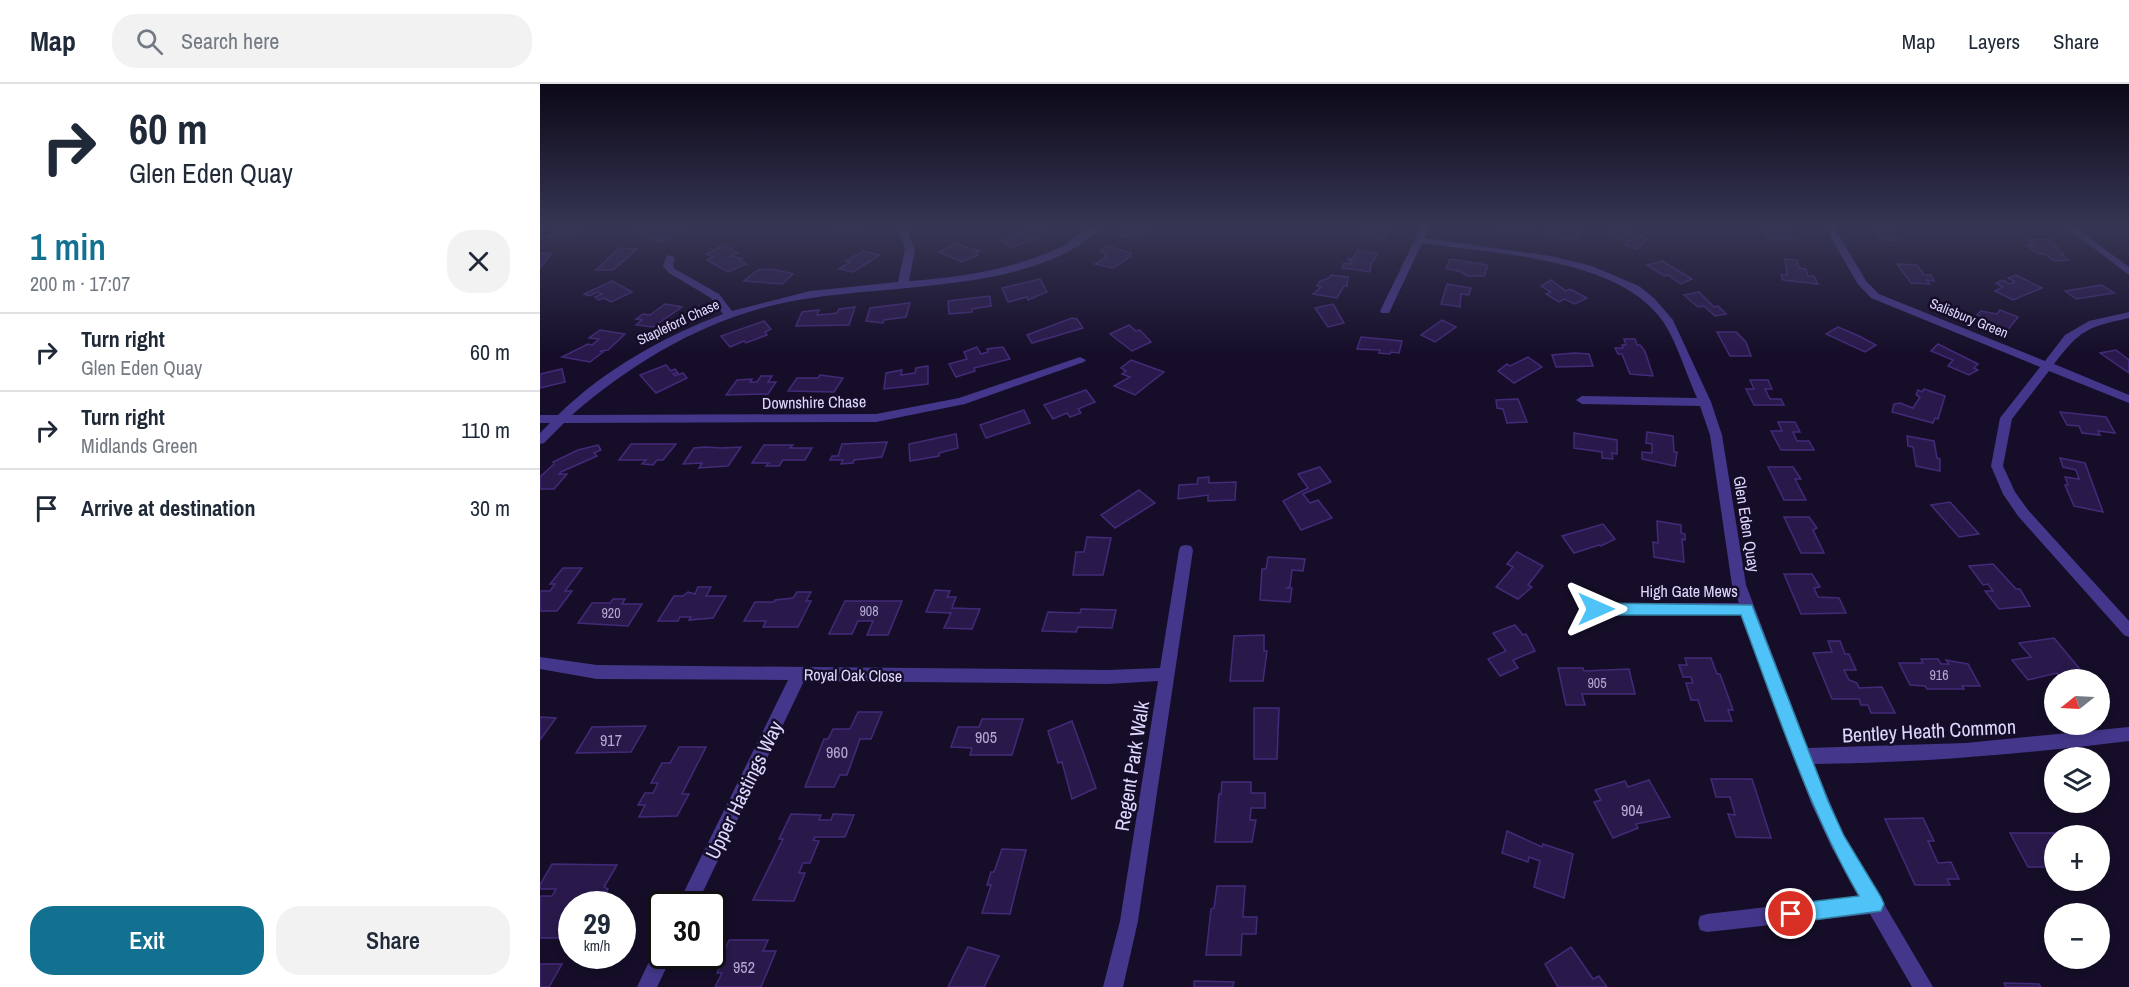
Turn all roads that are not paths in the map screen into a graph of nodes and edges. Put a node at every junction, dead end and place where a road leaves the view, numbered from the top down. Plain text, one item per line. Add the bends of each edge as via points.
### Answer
1 (671, 269) edge
2 (908, 269) edge
3 (1006, 269) edge
4 (1404, 269) edge
5 (1590, 269) edge
6 (1854, 269) edge
7 (903, 284) junction
8 (1384, 311) dead end
9 (729, 314) junction
10 (2129, 315) edge
11 (1080, 360) dead end
12 (2046, 365) junction
13 (2129, 399) edge
14 (1582, 400) dead end
15 (1705, 402) junction
16 (540, 419) edge
17 (559, 419) junction
18 (540, 440) edge
19 (1186, 550) dead end
20 (1596, 609) dead end
21 (1747, 609) junction
22 (2129, 631) edge
23 (540, 663) edge
24 (799, 674) junction
25 (1167, 674) junction
26 (2129, 734) edge
27 (1803, 756) junction
28 (693, 891) edge
29 (1874, 904) junction
30 (1707, 923) dead end
31 (656, 969) edge
32 (647, 987) edge
33 (1113, 987) edge
34 (1923, 987) edge

1 - 9 street via 715,296
2 - 7 street
3 - 7 street, Stapleford Chase
4 - 8 street
5 - 15 street, Glen Eden Quay via 1623,281 1650,300 1669,322
6 - 12 street, Salisbury Green via 1875,296
7 - 9 street, Stapleford Chase via 810,294
9 - 17 street, Stapleford Chase via 634,359
10 - 12 street via 2079,329
11 - 17 street, Downshire Chase via 961,401 876,418
12 - 13 street, Salisbury Green
12 - 22 street via 2006,418 1997,466 2009,494 2023,513
14 - 15 street
15 - 21 street, Glen Eden Quay via 1716,435 1732,551
16 - 17 street, Downshire Chase
17 - 18 street, Stapleford Chase
19 - 25 street, Regent Park Walk
20 - 21 street, High Gate Mews
21 - 27 street, Glen Eden Quay
23 - 24 street, Royal Oak Close via 597,672
24 - 25 street, Royal Oak Close
24 - 28 street, Upper Hastings Way
25 - 33 street, Regent Park Walk via 1129,921
26 - 27 street, Bentley Heath Common via 2002,750
27 - 29 street, Glen Eden Quay via 1838,842
29 - 30 street
29 - 34 street, Glen Eden Quay
31 - 32 street

